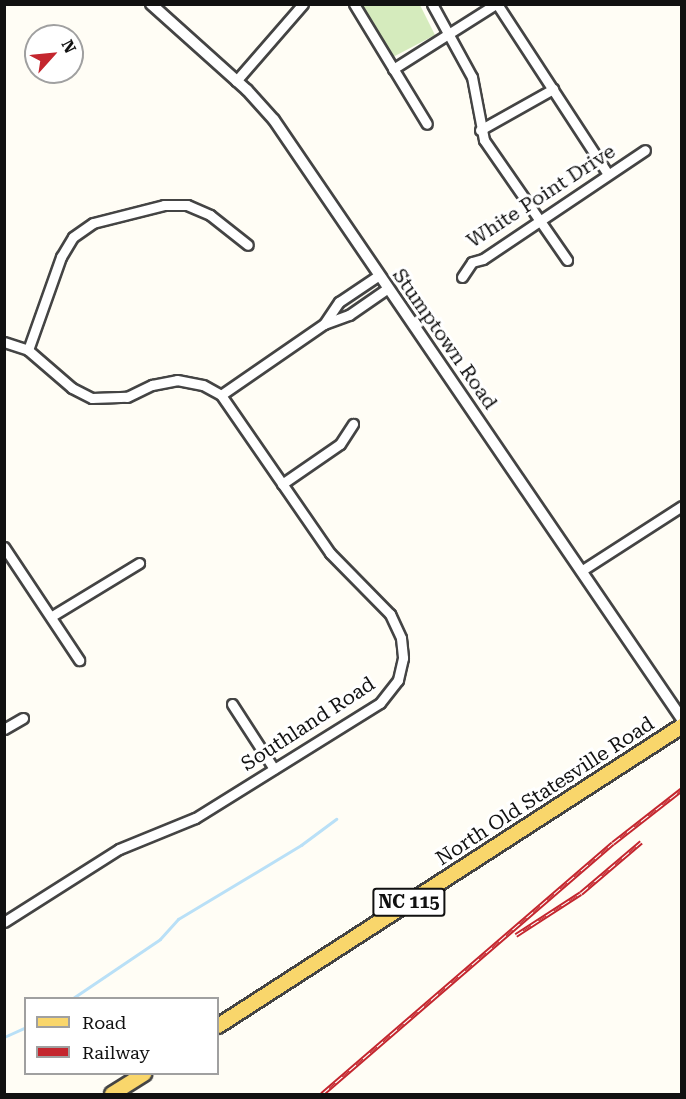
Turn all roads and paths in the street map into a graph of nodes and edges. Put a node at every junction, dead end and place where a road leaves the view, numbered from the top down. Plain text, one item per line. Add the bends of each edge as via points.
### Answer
1 (151, 4) edge
2 (303, 4) edge
3 (354, 4) edge
4 (432, 4) edge
5 (497, 4) edge
6 (449, 34) junction
7 (393, 69) junction
8 (236, 81) junction
9 (553, 89) junction
10 (427, 124) dead end
11 (480, 130) junction
12 (645, 150) dead end
13 (608, 174) junction
14 (540, 219) junction
15 (248, 245) dead end
16 (567, 260) dead end
17 (379, 275) junction
18 (462, 277) dead end
19 (388, 288) junction
20 (324, 324) junction
21 (4, 342) edge
22 (28, 350) junction
23 (220, 395) junction
24 (353, 424) dead end
25 (282, 484) junction
26 (681, 506) edge
27 (4, 547) edge
28 (138, 563) dead end
29 (582, 571) junction
30 (52, 616) junction
31 (79, 660) dead end
32 (232, 704) dead end
33 (23, 718) dead end
34 (681, 719) edge
35 (681, 726) edge
36 (4, 729) edge
37 (274, 769) junction
38 (4, 922) edge
39 (219, 1025) edge
40 (142, 1075) edge
41 (112, 1095) edge

1 - 8 street, Stumptown Road
2 - 8 street
3 - 7 street
4 - 6 street
5 - 6 street
5 - 9 street
6 - 7 street
6 - 11 street via 472,77
7 - 10 street
8 - 17 street, Stumptown Road via 274,120
9 - 11 street
9 - 13 street
11 - 14 street
12 - 13 street, White Point Drive
13 - 14 street, White Point Drive
14 - 16 street
14 - 18 street, White Point Drive via 476,260
15 - 22 street via 210,215 187,205 164,205 93,223 73,237 61,257
17 - 19 street, Stumptown Road
17 - 20 street via 339,302
19 - 20 street via 350,315
19 - 29 street, Stumptown Road
20 - 23 street
21 - 22 street
22 - 23 street via 72,388 92,398 127,397 152,385 177,380 202,385
23 - 25 street, Southland Road
24 - 25 street via 340,444
25 - 37 street, Southland Road via 330,553 390,614 402,638 403,658 398,680 380,703
26 - 29 street
27 - 30 street
28 - 30 street
29 - 34 street, Stumptown Road
30 - 31 street
32 - 37 street
33 - 36 street
35 - 39 main road, North Old Statesville Road / NC 115
37 - 38 street, Southland Road via 195,818 119,849
40 - 41 main road

